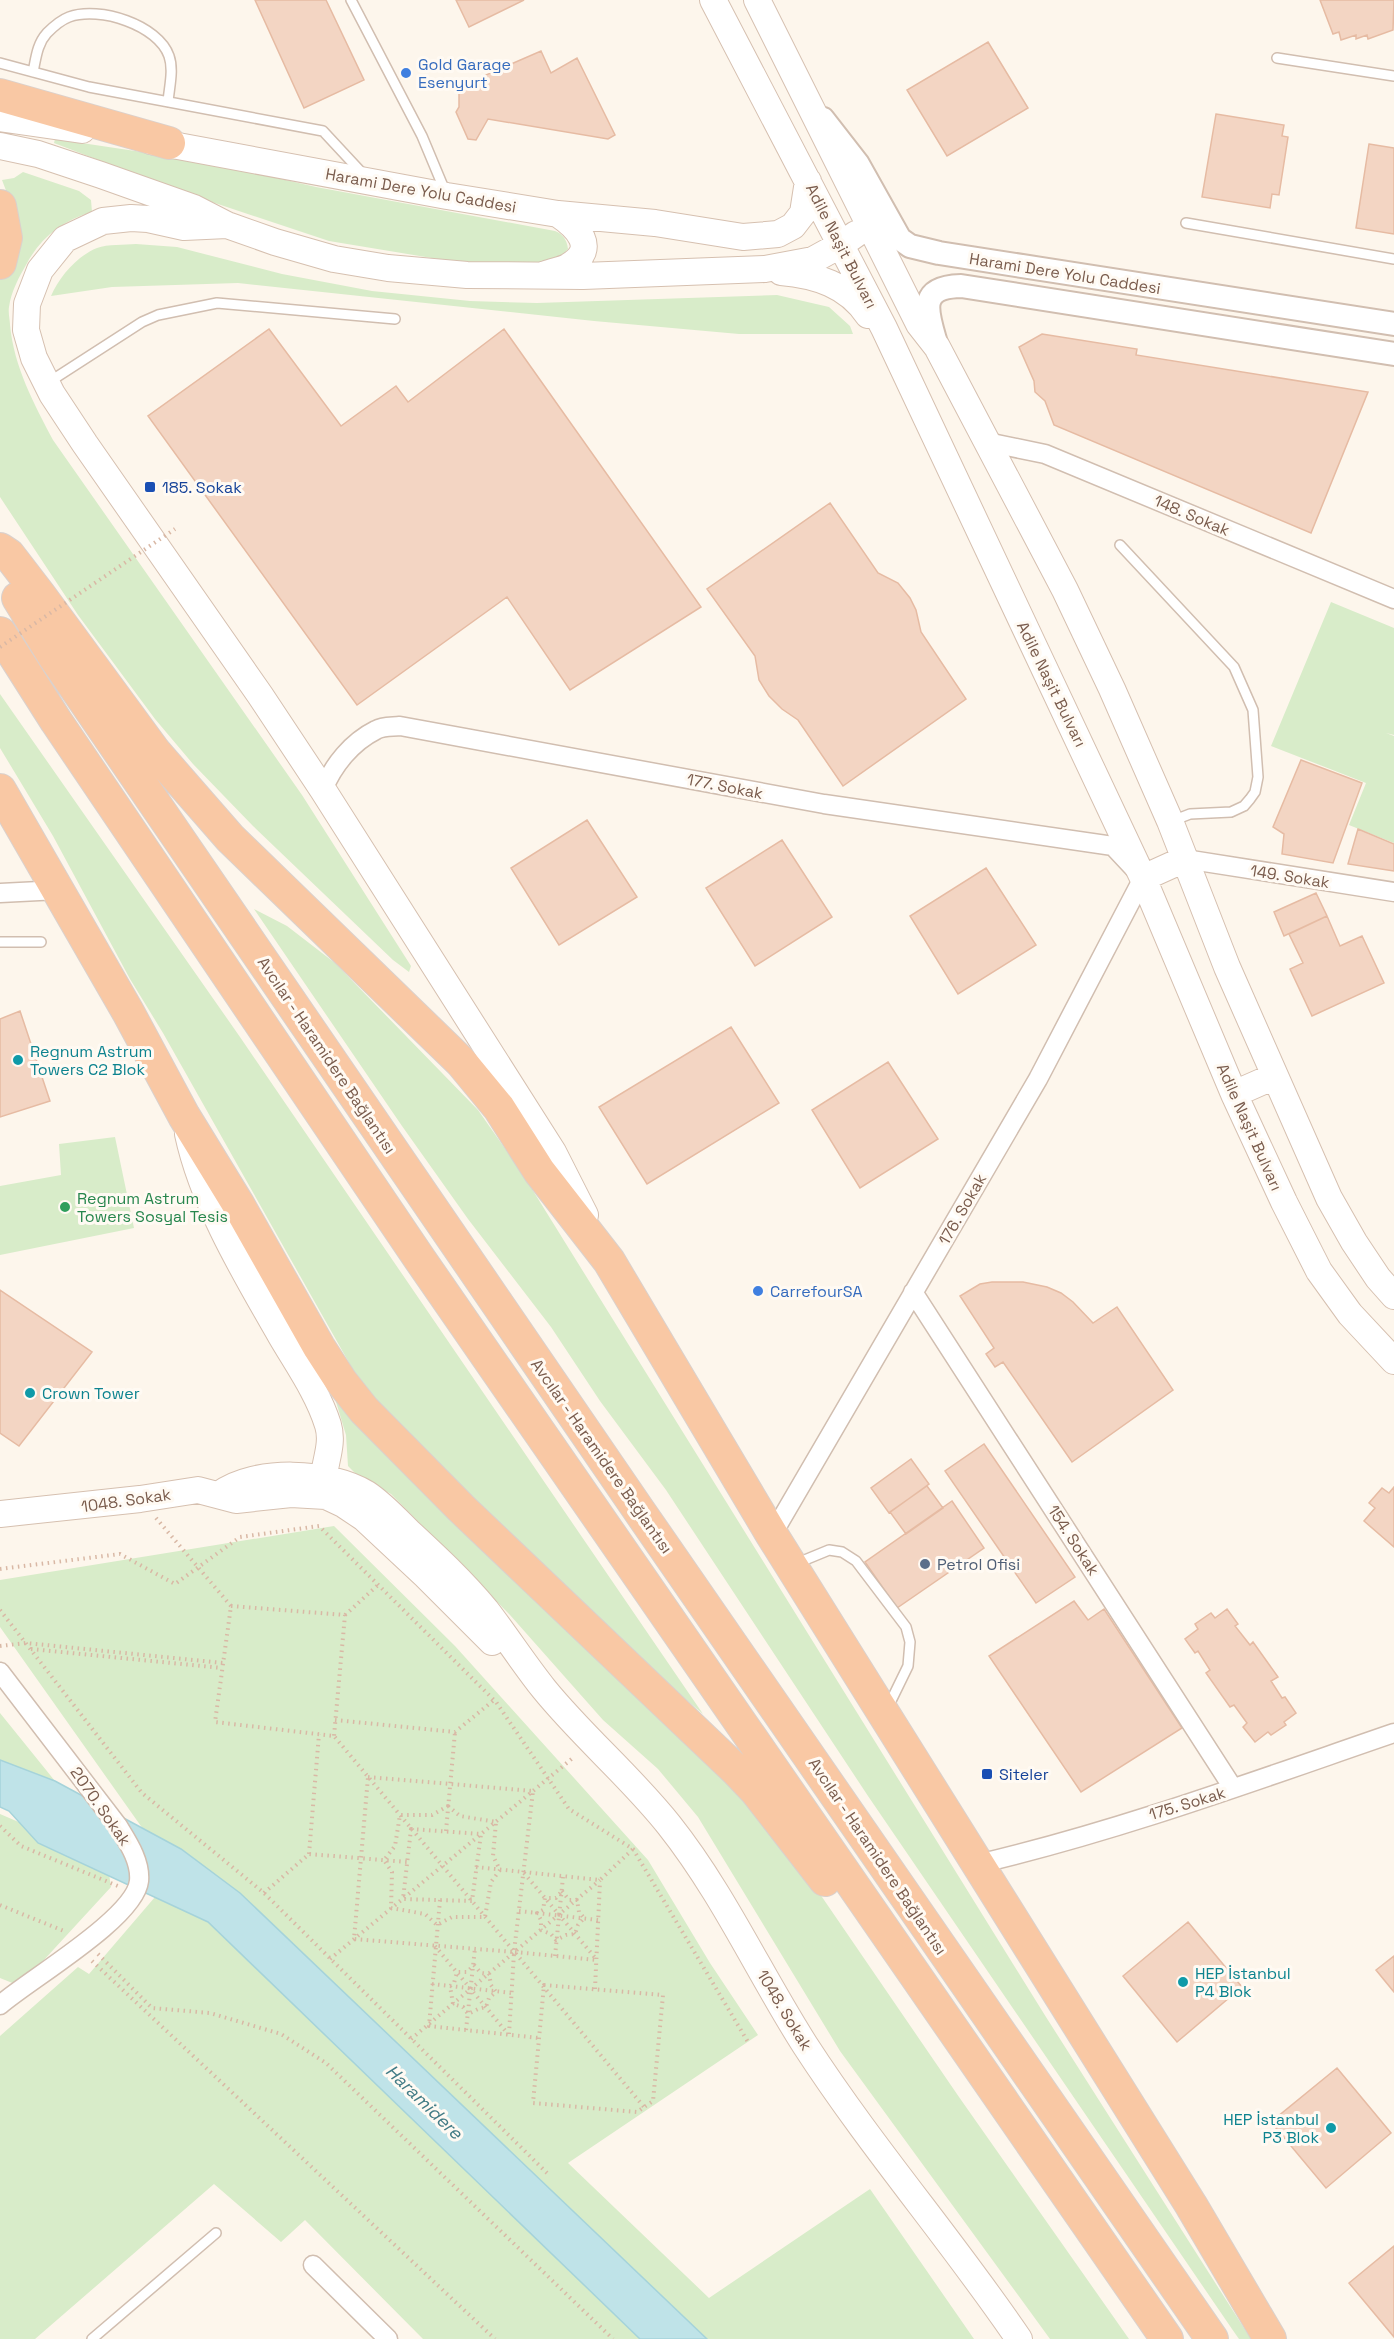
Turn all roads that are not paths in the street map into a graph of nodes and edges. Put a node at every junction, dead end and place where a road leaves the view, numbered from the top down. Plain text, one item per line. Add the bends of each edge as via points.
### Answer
1 (351, 0) edge
2 (713, 0) edge
3 (757, 0) edge
4 (1276, 58) dead end
5 (0, 63) edge
6 (33, 72) junction
7 (1394, 76) edge
8 (0, 95) edge
9 (168, 102) junction
10 (811, 104) junction
11 (0, 118) edge
12 (169, 143) junction
13 (0, 146) edge
14 (808, 181) junction
15 (370, 182) junction
16 (447, 196) junction
17 (0, 206) edge
18 (863, 210) junction
19 (558, 214) junction
20 (1186, 224) dead end
21 (227, 225) junction
22 (842, 244) junction
23 (1394, 259) edge
24 (0, 263) edge
25 (754, 269) junction
26 (545, 274) junction
27 (395, 319) dead end
28 (1394, 324) edge
29 (937, 347) junction
30 (1394, 354) edge
31 (901, 363) junction
32 (47, 383) junction
33 (987, 442) junction
34 (1120, 545) dead end
35 (0, 549) edge
36 (0, 568) edge
37 (1394, 599) edge
38 (0, 633) edge
39 (0, 790) edge
40 (323, 790) junction
41 (1170, 821) junction
42 (1185, 859) junction
43 (1143, 878) junction
44 (59, 890) junction
45 (1394, 892) edge
46 (0, 893) edge
47 (0, 942) edge
48 (41, 942) dead end
49 (1275, 1076) junction
50 (1234, 1094) junction
51 (184, 1116) junction
52 (609, 1261) junction
53 (912, 1292) junction
54 (1394, 1296) edge
55 (1394, 1361) edge
56 (325, 1487) junction
57 (31, 1512) junction
58 (0, 1514) edge
59 (0, 1520) edge
60 (772, 1535) junction
61 (791, 1566) junction
62 (0, 1672) edge
63 (885, 1715) junction
64 (1394, 1733) edge
65 (1233, 1788) junction
66 (978, 1864) junction
67 (3, 1998) edge
68 (996, 2093) junction
69 (1191, 2205) junction
70 (216, 2233) dead end
71 (313, 2265) dead end
72 (92, 2339) edge
73 (388, 2339) edge
74 (1019, 2339) edge
75 (1167, 2339) edge
76 (1212, 2339) edge
77 (1270, 2339) edge
78 (1288, 2339) edge

1 - 16 lane via 422,136
2 - 14 main road, Adile Naşit Bulvarı
3 - 10 main road, Adile Naşit Bulvarı
4 - 7 lane
5 - 6 lane
6 - 9 lane
6 - 9 lane via 37,50 57,24 83,14 112,16 137,25 164,46 171,62
8 - 12 highway
9 - 15 lane via 323,132
10 - 18 main road, Adile Naşit Bulvarı
10 - 28 street, Harami Dere Yolu Caddesi via 858,164 900,239 910,246
11 - 12 main road, Harami Dere Yolu Caddesi
12 - 15 main road, Harami Dere Yolu Caddesi
13 - 21 main road via 101,175 195,208
14 - 19 main road, Harami Dere Yolu Caddesi via 803,213 793,226 762,237
14 - 22 main road, Adile Naşit Bulvarı
15 - 16 main road, Harami Dere Yolu Caddesi
16 - 19 main road, Harami Dere Yolu Caddesi
17 - 24 highway via 6,238
18 - 22 main road via 862,229
18 - 29 main road, Adile Naşit Bulvarı via 919,324
19 - 26 main road via 573,224 584,245 570,266
20 - 23 lane
21 - 26 main road via 334,259 388,268 467,275
21 - 32 main road via 184,227 148,219 103,221 65,240 40,270 27,304 26,330
22 - 25 main road via 813,260
22 - 31 main road, Adile Naşit Bulvarı
25 - 26 main road
25 - 31 main road via 801,274 842,288 864,308
27 - 32 lane via 217,303 142,322
29 - 30 street, Harami Dere Yolu Caddesi via 927,306 938,290 961,286
29 - 33 main road, Adile Naşit Bulvarı
31 - 43 main road, Adile Naşit Bulvarı
32 - 40 main road
33 - 37 street, 148. Sokak via 1046,454
33 - 41 main road, Adile Naşit Bulvarı via 1070,600
34 - 41 lane via 1234,667 1253,710 1258,777 1250,799 1231,812 1191,814
35 - 52 highway via 39,594 155,752 230,838 461,1062 499,1108 539,1171
36 - 76 highway, Avcılar - Haramidere Bağlantısı via 55,658 331,1062
38 - 68 highway via 418,1258
39 - 44 highway
40 - 43 street, 177. Sokak via 330,773 350,748 378,729 400,726 824,804 1113,846
40 - 52 main road via 553,1152
41 - 42 main road, Adile Naşit Bulvarı
42 - 43 main road
42 - 45 street, 149. Sokak
42 - 49 main road, Adile Naşit Bulvarı
43 - 50 main road, Adile Naşit Bulvarı
43 - 53 street, 176. Sokak via 1038,1079
44 - 46 street
44 - 51 highway
47 - 48 lane
49 - 50 main road
49 - 54 main road, Adile Naşit Bulvarı via 1329,1198 1354,1242
50 - 55 main road, Adile Naşit Bulvarı via 1319,1271 1350,1314
51 - 56 main road via 204,1190 262,1303 320,1403 331,1444
51 - 68 highway via 319,1347 364,1410 756,1791 932,2030 965,2067
52 - 60 highway
53 - 60 street, 176. Sokak
53 - 65 street, 154. Sokak
56 - 57 main road, 1048. Sokak via 297,1476 233,1484 220,1494 198,1490
56 - 74 main road, 1048. Sokak via 353,1487 367,1494 447,1567 543,1688 667,1823 738,1929 804,2044
57 - 58 main road
57 - 59 main road
60 - 61 highway
61 - 63 highway
61 - 63 lane via 829,1550 842,1552 856,1561 906,1627 910,1642 908,1666
62 - 67 street, 2070. Sokak via 118,1826 131,1848 140,1882 132,1901 112,1921
63 - 66 highway
64 - 65 street, 175. Sokak
65 - 66 street, 175. Sokak via 1029,1852
66 - 69 highway
68 - 75 highway
69 - 77 highway
69 - 78 highway
70 - 72 lane
71 - 73 street

